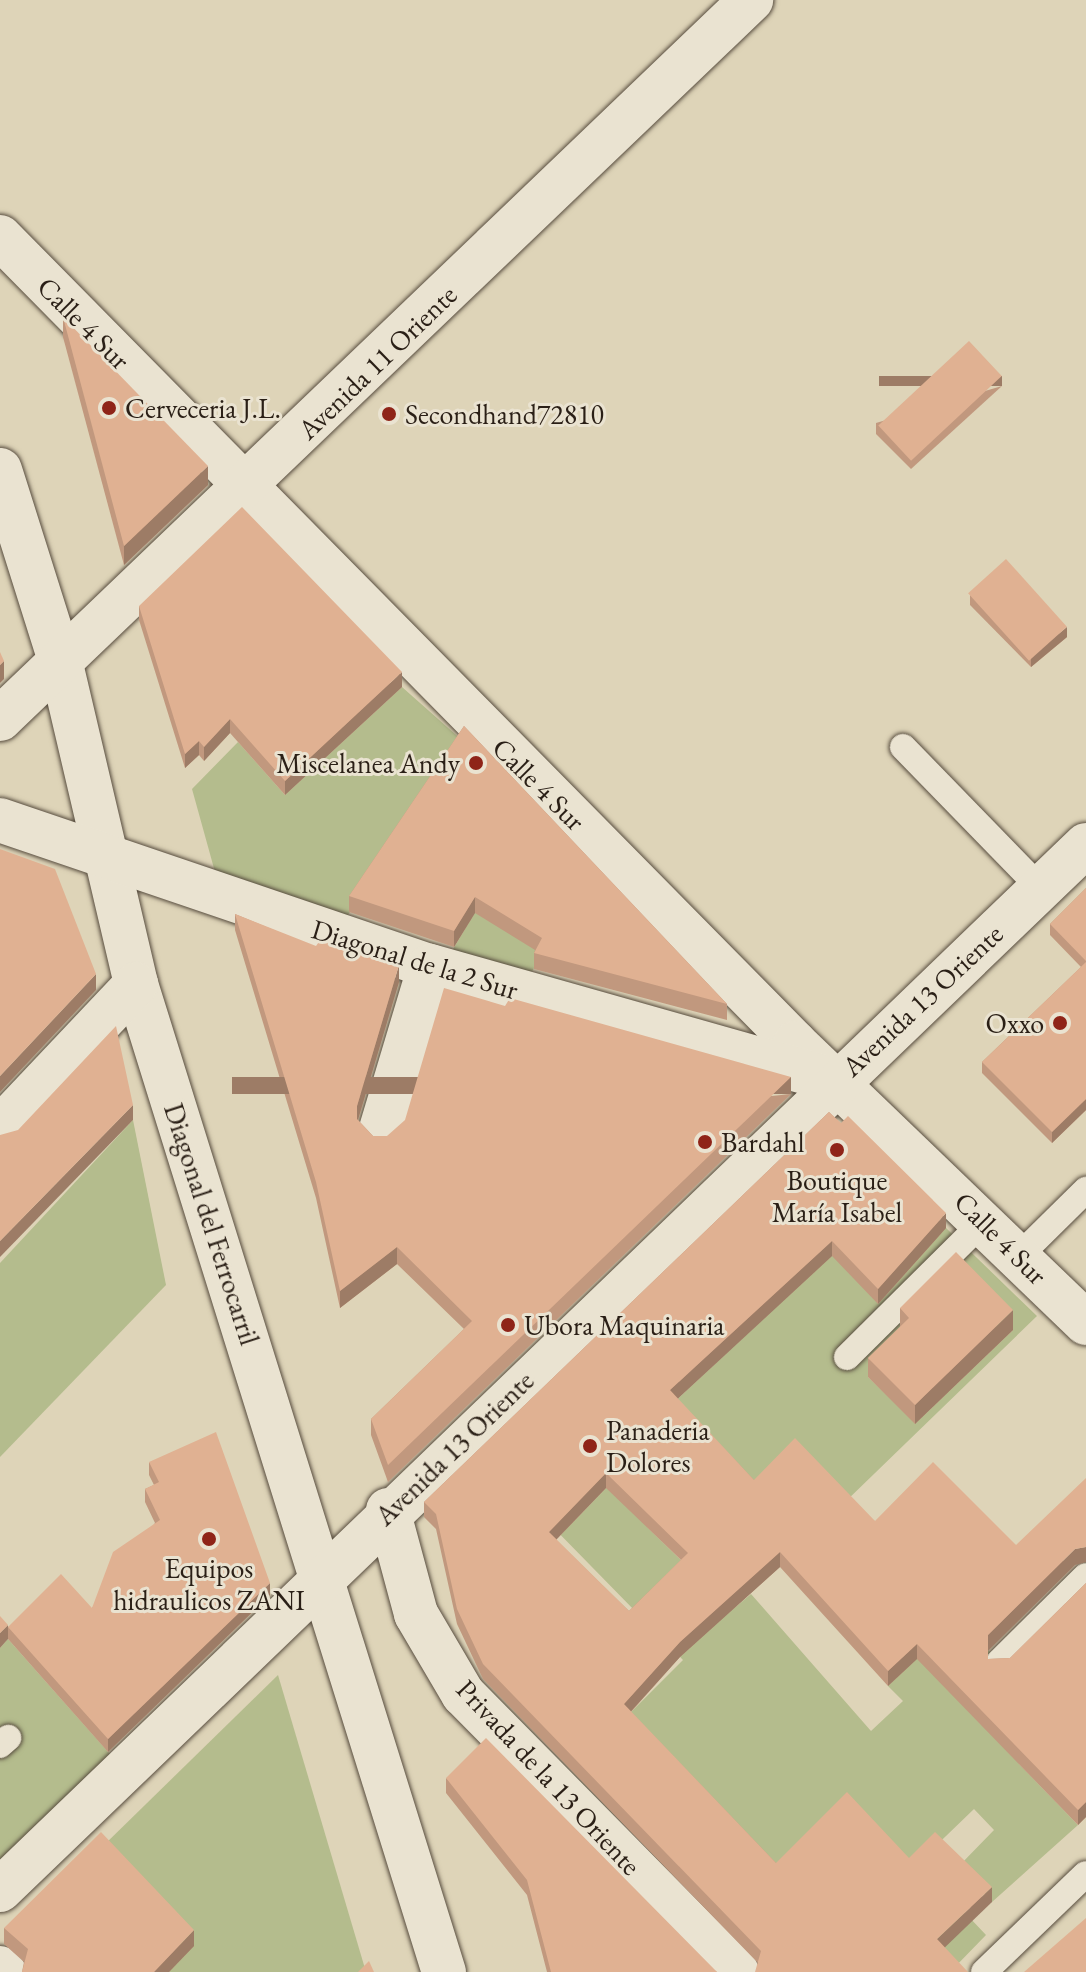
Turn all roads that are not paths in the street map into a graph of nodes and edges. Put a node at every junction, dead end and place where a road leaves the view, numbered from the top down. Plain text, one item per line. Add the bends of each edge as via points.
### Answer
1 (751, 0) edge
2 (0, 237) edge
3 (0, 470) edge
4 (247, 488) junction
5 (61, 664) junction
6 (0, 719) edge
7 (903, 747) dead end
8 (0, 820) edge
9 (1086, 845) edge
10 (103, 859) junction
11 (1040, 888) junction
12 (430, 966) junction
13 (136, 984) junction
14 (836, 1081) junction
15 (0, 1128) edge
16 (381, 1129) dead end
17 (1086, 1190) edge
18 (985, 1220) junction
19 (1020, 1255) junction
20 (1086, 1323) edge
21 (847, 1357) dead end
22 (388, 1510) junction
23 (1086, 1576) edge
24 (326, 1583) junction
25 (999, 1662) edge
26 (1086, 1874) edge
27 (0, 1890) edge
28 (444, 1972) edge
29 (737, 1972) edge
30 (984, 1972) edge

1 - 4 street, Avenida 11 Oriente
2 - 4 street, Calle 4 Sur
3 - 5 street, Diagonal del Ferrocarril
4 - 5 street, Avenida 11 Oriente
4 - 14 street, Calle 4 Sur
5 - 6 street, Avenida 11 Oriente
5 - 10 street, Diagonal del Ferrocarril
7 - 11 lane
8 - 10 street, Diagonal de la 2 Sur
9 - 11 street, Avenida 13 Oriente
10 - 12 street, Diagonal de la 2 Sur
10 - 13 street, Diagonal del Ferrocarril
11 - 14 street, Avenida 13 Oriente
12 - 14 street, Diagonal de la 2 Sur
12 - 16 street
13 - 15 street
13 - 24 street, Diagonal del Ferrocarril
14 - 18 street, Calle 4 Sur
14 - 22 street, Avenida 13 Oriente
17 - 19 lane
18 - 19 street, Calle 4 Sur
18 - 21 lane
19 - 20 street, Calle 4 Sur
22 - 24 street, Avenida 13 Oriente
22 - 29 street, Privada de la 13 Oriente via 416,1614 463,1694
23 - 25 lane
24 - 27 street, Avenida 13 Oriente
24 - 28 street, Diagonal del Ferrocarril
26 - 30 lane

